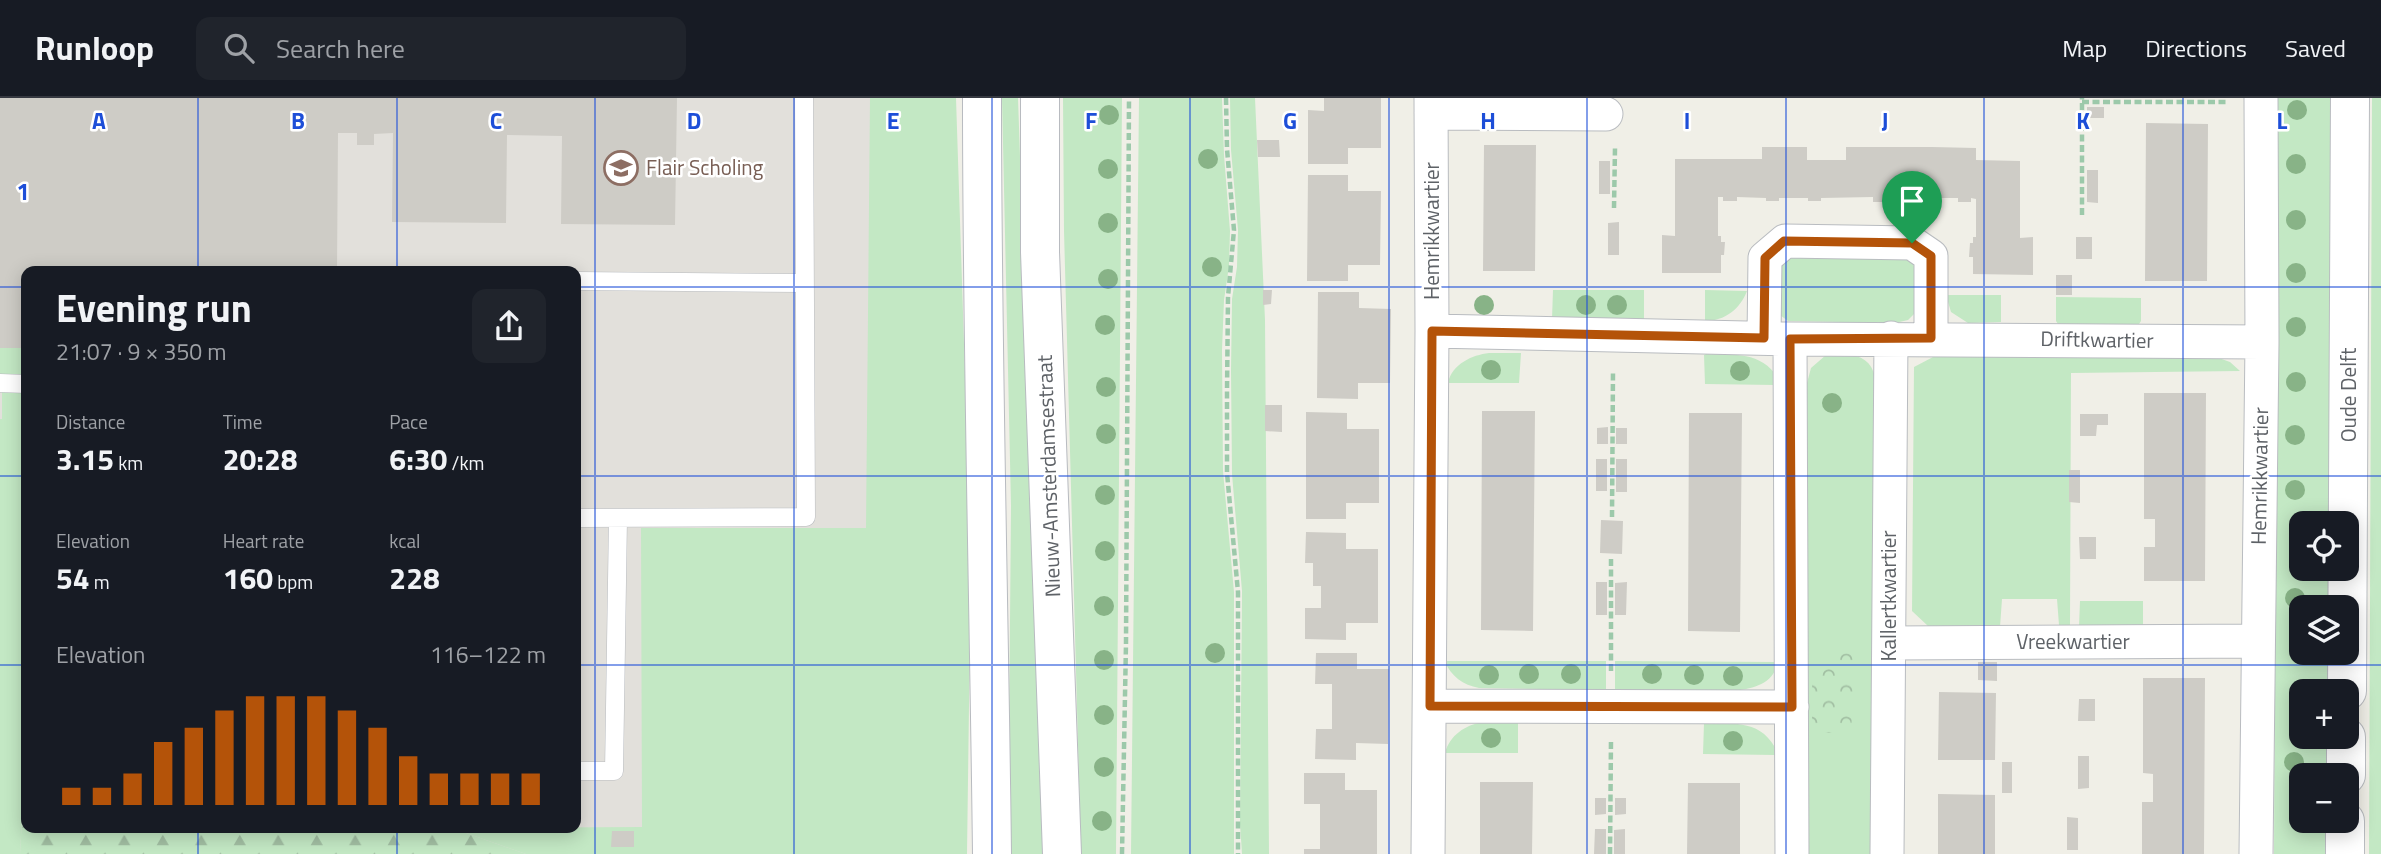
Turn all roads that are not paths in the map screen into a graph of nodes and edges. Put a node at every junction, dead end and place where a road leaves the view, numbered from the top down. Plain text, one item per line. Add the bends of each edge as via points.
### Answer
1 (804, 98) edge
2 (982, 98) edge
3 (1040, 98) edge
4 (2350, 98) edge
5 (2261, 100) edge
6 (1431, 105) edge
7 (1611, 128) road end
8 (581, 281) edge
9 (803, 283) junction
10 (1432, 331) junction
11 (1777, 338) junction
12 (1891, 338) junction
13 (1931, 338) junction
14 (2262, 342) junction
15 (0, 383) edge
16 (21, 384) edge
17 (581, 518) edge
18 (618, 518) junction
19 (2257, 640) junction
20 (1889, 643) junction
21 (2347, 679) edge
22 (1430, 706) junction
23 (1792, 707) junction
24 (581, 771) edge
25 (2345, 833) edge
26 (992, 854) edge
27 (1062, 854) edge
28 (1428, 854) edge
29 (1792, 854) edge
30 (1887, 854) edge
31 (2256, 854) edge
32 (2345, 854) edge

1 - 9 lane
2 - 26 main road
3 - 27 main road, Nieuw-Amsterdamsestraat via 1040,252
4 - 21 main road, Oude Delft
5 - 14 street, Hemrikkwartier
6 - 7 street, Hemrikkwartier
6 - 10 street, Hemrikkwartier
8 - 9 lane
9 - 18 lane via 806,517
10 - 11 street, Driftkwartier
10 - 22 street, Hemrikkwartier
11 - 12 street, Driftkwartier
11 - 13 street via 1765,258 1784,241 1912,243 1931,256
11 - 23 street
12 - 13 street, Driftkwartier
12 - 20 street, Kallertkwartier
13 - 14 street, Driftkwartier
14 - 19 street, Hemrikkwartier
15 - 16 lane
17 - 18 lane
18 - 24 lane via 614,771
19 - 20 street, Vreekwartier
19 - 31 street, Hemrikkwartier
20 - 30 street, Kallertkwartier
22 - 23 street
22 - 28 street, Hemrikkwartier
23 - 29 street
25 - 32 main road

